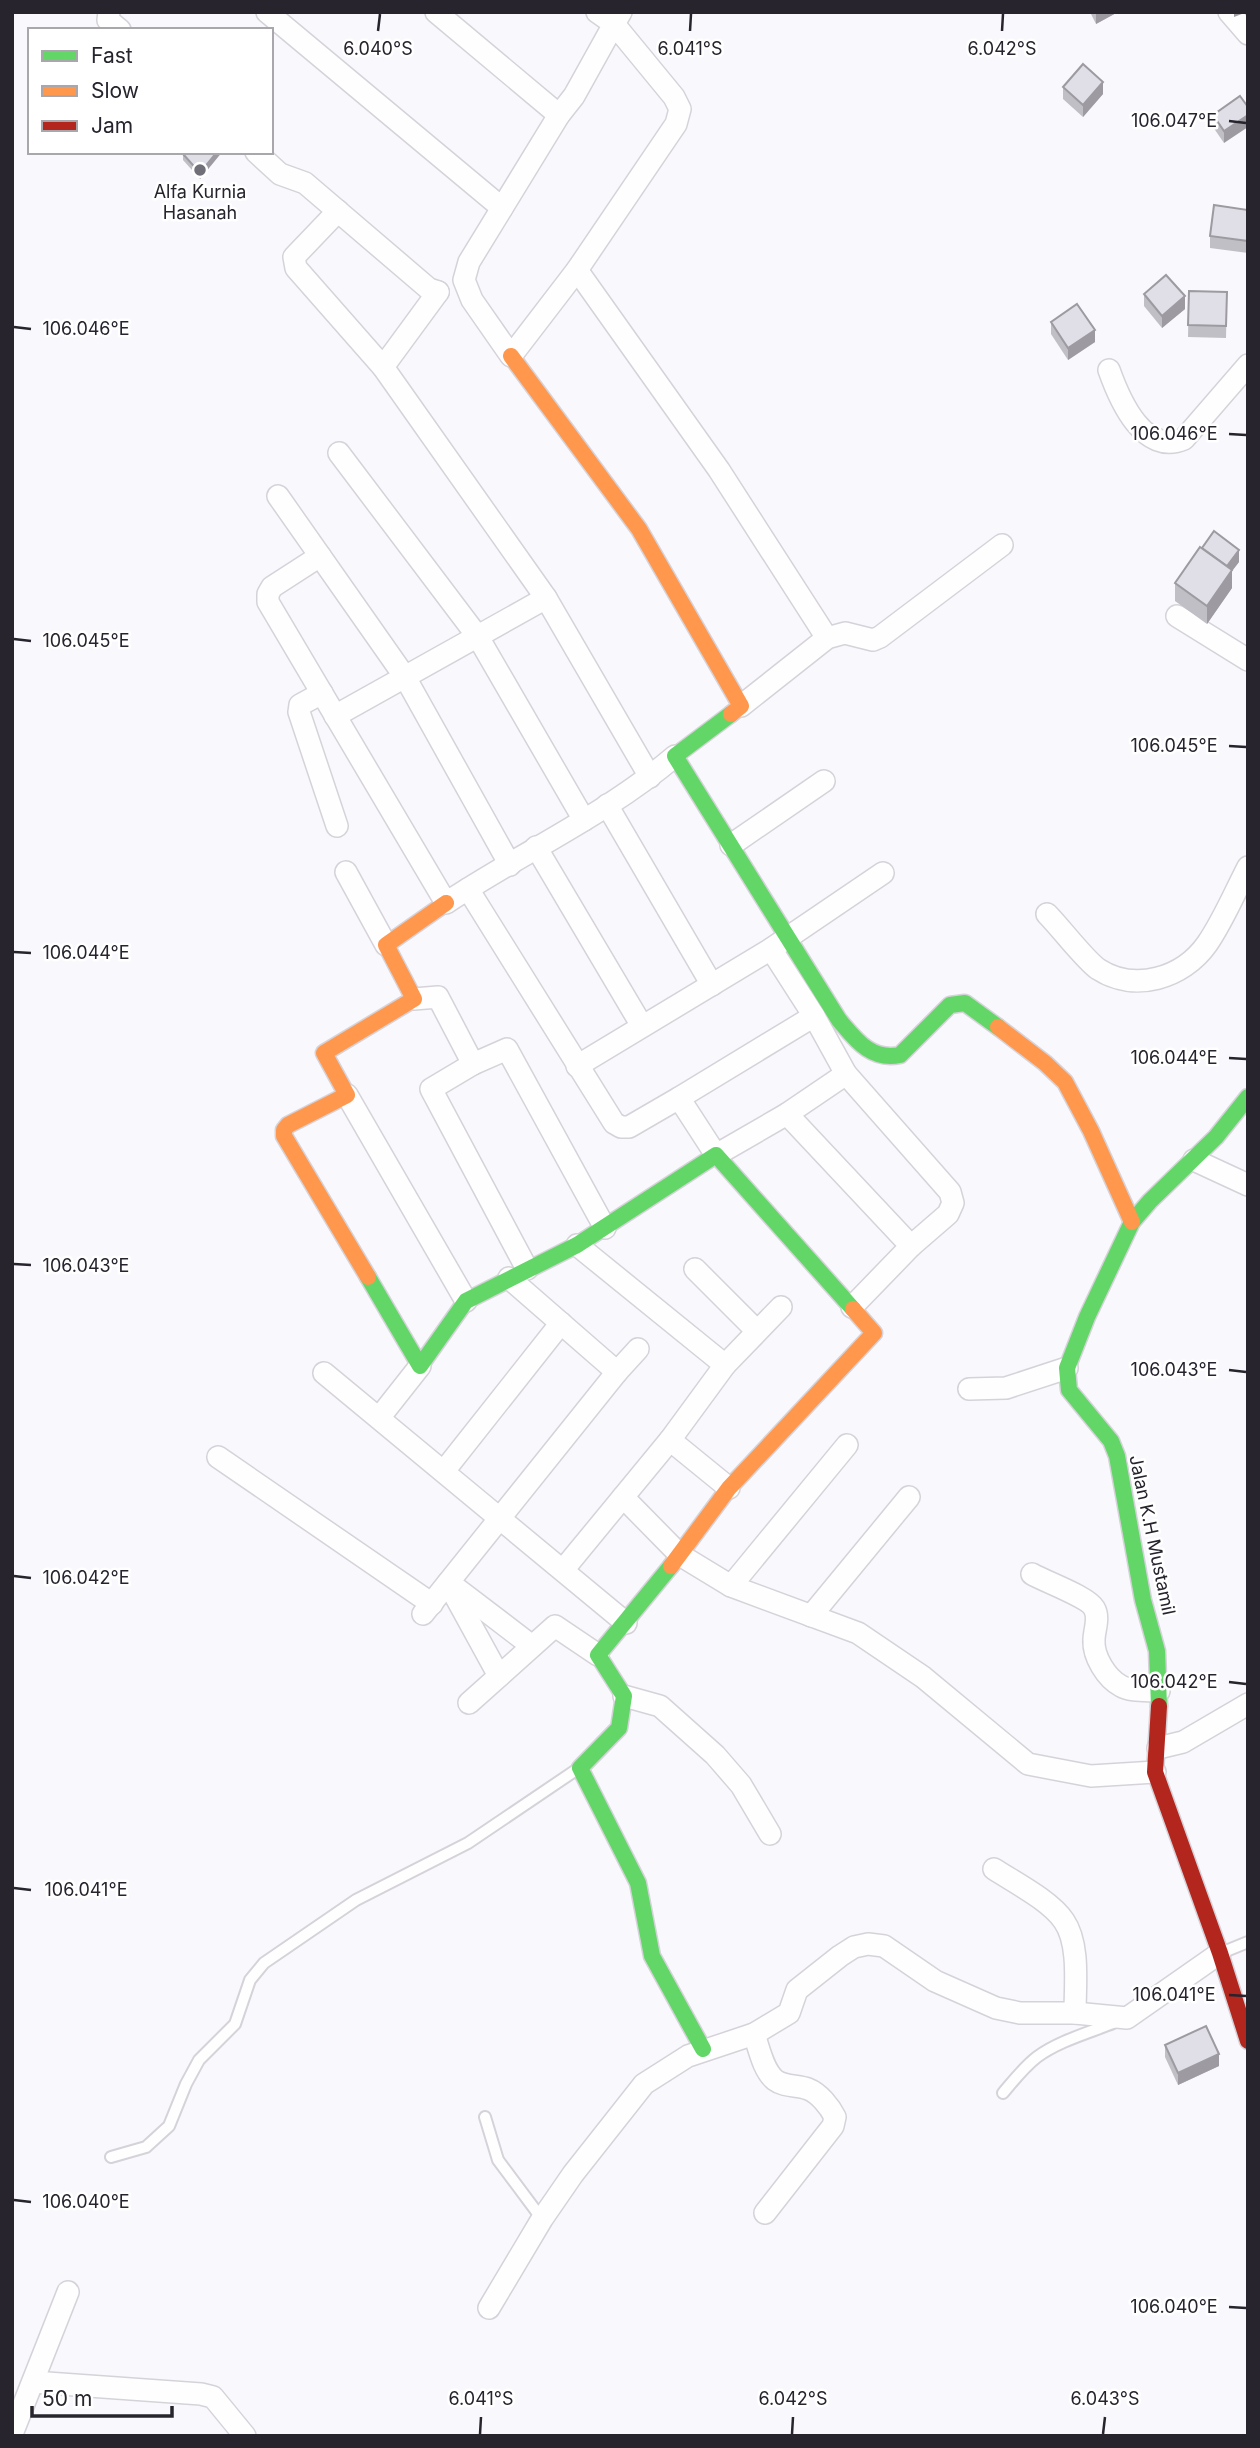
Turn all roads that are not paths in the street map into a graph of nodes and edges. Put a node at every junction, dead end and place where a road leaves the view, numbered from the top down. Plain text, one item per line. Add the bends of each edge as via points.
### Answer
1 (109, 12) edge
2 (267, 12) edge
3 (1229, 12) edge
4 (446, 15) edge
5 (611, 16) edge
6 (118, 28) edge
7 (1248, 34) edge
8 (559, 115) junction
9 (258, 154) edge
10 (502, 208) junction
11 (338, 211) junction
12 (577, 270) junction
13 (464, 281) junction
14 (438, 292) junction
15 (511, 356) junction
16 (1248, 365) edge
17 (383, 367) junction
18 (1109, 370) dead end
19 (339, 453) dead end
20 (278, 496) dead end
21 (1002, 545) dead end
22 (320, 556) junction
23 (546, 598) junction
24 (1177, 616) dead end
25 (478, 637) junction
26 (827, 638) junction
27 (1248, 660) edge
28 (405, 677) junction
29 (322, 693) junction
30 (741, 706) junction
31 (335, 716) junction
32 (675, 756) junction
33 (650, 778) junction
34 (824, 780) dead end
35 (607, 805) junction
36 (584, 820) junction
37 (337, 826) dead end
38 (731, 845) junction
39 (536, 848) junction
40 (510, 865) junction
41 (1248, 867) edge
42 (346, 872) dead end
43 (883, 873) dead end
44 (468, 889) junction
45 (446, 903) junction
46 (1047, 914) dead end
47 (778, 943) junction
48 (386, 946) junction
49 (712, 985) junction
50 (414, 999) junction
51 (814, 1016) junction
52 (642, 1026) junction
53 (474, 1064) junction
54 (577, 1066) junction
55 (846, 1074) junction
56 (347, 1095) junction
57 (1248, 1097) edge
58 (678, 1098) junction
59 (787, 1114) junction
60 (716, 1155) junction
61 (1194, 1160) junction
62 (1248, 1185) edge
63 (1132, 1222) junction
64 (605, 1228) junction
65 (577, 1245) junction
66 (911, 1246) junction
67 (695, 1269) dead end
68 (518, 1273) junction
69 (466, 1301) junction
70 (781, 1307) dead end
71 (852, 1307) junction
72 (561, 1323) junction
73 (757, 1331) junction
74 (638, 1349) dead end
75 (725, 1365) junction
76 (420, 1366) junction
77 (1067, 1368) junction
78 (617, 1372) junction
79 (324, 1373) dead end
80 (969, 1389) dead end
81 (379, 1418) junction
82 (670, 1440) junction
83 (847, 1445) dead end
84 (218, 1457) dead end
85 (444, 1471) junction
86 (729, 1488) junction
87 (623, 1497) junction
88 (909, 1497) dead end
89 (500, 1518) junction
90 (680, 1555) junction
91 (563, 1570) junction
92 (1032, 1574) dead end
93 (448, 1583) junction
94 (731, 1586) junction
95 (811, 1616) junction
96 (626, 1623) junction
97 (532, 1646) junction
98 (598, 1655) junction
99 (499, 1676) junction
100 (1159, 1691) junction
101 (624, 1696) junction
102 (469, 1703) dead end
103 (1248, 1704) edge
104 (1158, 1748) junction
105 (580, 1768) junction
106 (1155, 1772) junction
107 (771, 1834) dead end
108 (994, 1869) dead end
109 (1248, 1942) edge
110 (1220, 1953) junction
111 (1075, 2013) junction
112 (1127, 2018) junction
113 (754, 2034) junction
114 (1248, 2041) edge
115 (703, 2049) junction
116 (1003, 2093) dead end
117 (485, 2117) dead end
118 (111, 2157) dead end
119 (765, 2213) dead end
120 (541, 2219) junction
121 (68, 2292) dead end
122 (489, 2308) dead end
123 (33, 2382) junction
124 (12, 2434) edge
125 (245, 2436) edge

1 - 6 street via 108,20
2 - 10 street
3 - 7 street
4 - 8 street
5 - 8 street via 573,96
5 - 12 street via 680,109 676,124
8 - 10 street
9 - 11 street via 280,174 305,183
10 - 13 street via 468,262
11 - 14 street
11 - 17 street via 293,263
12 - 15 street
12 - 26 street via 719,470
13 - 14 street
13 - 15 street
14 - 17 street
15 - 30 street via 639,529
16 - 18 street via 1184,439 1172,444 1150,438 1121,402
17 - 23 street
19 - 25 street
20 - 22 street
21 - 26 street via 880,637 873,640 845,633
22 - 28 street
22 - 29 street via 272,587 268,602
23 - 25 street
23 - 33 street
24 - 27 street
25 - 28 street
25 - 36 street
26 - 30 street
28 - 31 street
28 - 40 street
29 - 31 street
29 - 37 street via 300,705 299,712
30 - 32 street
31 - 45 street
32 - 33 street
32 - 38 street
33 - 35 street
34 - 38 street
35 - 36 street
35 - 49 street
36 - 39 street
38 - 47 street
39 - 40 street
39 - 52 street
40 - 44 street
41 - 46 street via 1207,945 1182,969 1153,981 1128,982 1097,969
42 - 48 street
43 - 47 street
44 - 45 street
44 - 54 street
45 - 48 street
47 - 49 street
47 - 51 street
47 - 63 street via 868,1053 900,1055 950,1005 965,1003 1045,1063 1065,1082 1080,1109
48 - 50 street
49 - 52 street
50 - 53 street via 439,997
50 - 56 street via 324,1054
51 - 55 street
51 - 58 street
52 - 54 street
53 - 64 street via 507,1049
53 - 68 street via 431,1089
54 - 58 street via 621,1128
55 - 59 street
55 - 66 street via 950,1192 953,1203 948,1214
56 - 69 street
56 - 76 street via 288,1125 284,1136
57 - 61 street
58 - 60 street
59 - 60 street
59 - 66 street
60 - 64 street
60 - 71 street
61 - 62 street
61 - 63 street
63 - 77 street
64 - 65 street
65 - 68 street
65 - 75 street
66 - 71 street
67 - 73 street
68 - 69 street
68 - 72 street
69 - 76 street
70 - 73 street
71 - 86 street via 874,1333
72 - 78 street
72 - 85 street
73 - 75 street
74 - 78 street
75 - 82 street
76 - 81 street
77 - 80 street via 1006,1388
77 - 100 street, Jalan K.H Mustamil via 1069,1390 1111,1441 1117,1456 1157,1651
78 - 89 street
79 - 81 street
81 - 85 street
82 - 86 street
82 - 87 street
83 - 94 street
84 - 93 street via 427,1609
85 - 89 street
86 - 90 street
87 - 90 street
87 - 91 street
88 - 95 street
89 - 91 street
89 - 93 street
90 - 94 street
90 - 96 street
91 - 96 street
92 - 100 street via 1086,1599 1095,1609 1093,1642 1098,1659 1119,1686
93 - 97 street
93 - 99 street
94 - 95 street
95 - 106 street via 859,1633 923,1677 1028,1764 1091,1776
96 - 98 street
97 - 98 street via 555,1626
97 - 99 street
98 - 101 street
99 - 102 street
100 - 104 street, Jalan K.H Mustamil
101 - 105 street via 619,1728
101 - 107 street via 660,1706 715,1755 741,1784
103 - 104 street via 1183,1742
104 - 106 street, Jalan K.H Mustamil
105 - 115 street via 638,1883 652,1956
105 - 118 lane via 468,1843 356,1900 264,1963 250,1980 235,2024 199,2060 169,2126 146,2147
106 - 110 street, Jalan K.H Mustamil
108 - 111 street via 1064,1921 1075,1958
109 - 110 lane
110 - 112 street
110 - 114 street, Jalan K.H Mustamil
111 - 112 street
111 - 113 street via 1042,2015 996,2008 935,1981 884,1946 868,1944 840,1956 797,1990 789,2013
112 - 116 lane via 1039,2055
113 - 115 street
113 - 119 street via 775,2079 815,2093 835,2117 833,2126
115 - 120 street via 644,2084
117 - 120 lane via 498,2160
120 - 122 street
121 - 123 street
123 - 124 street
123 - 125 street via 213,2397

